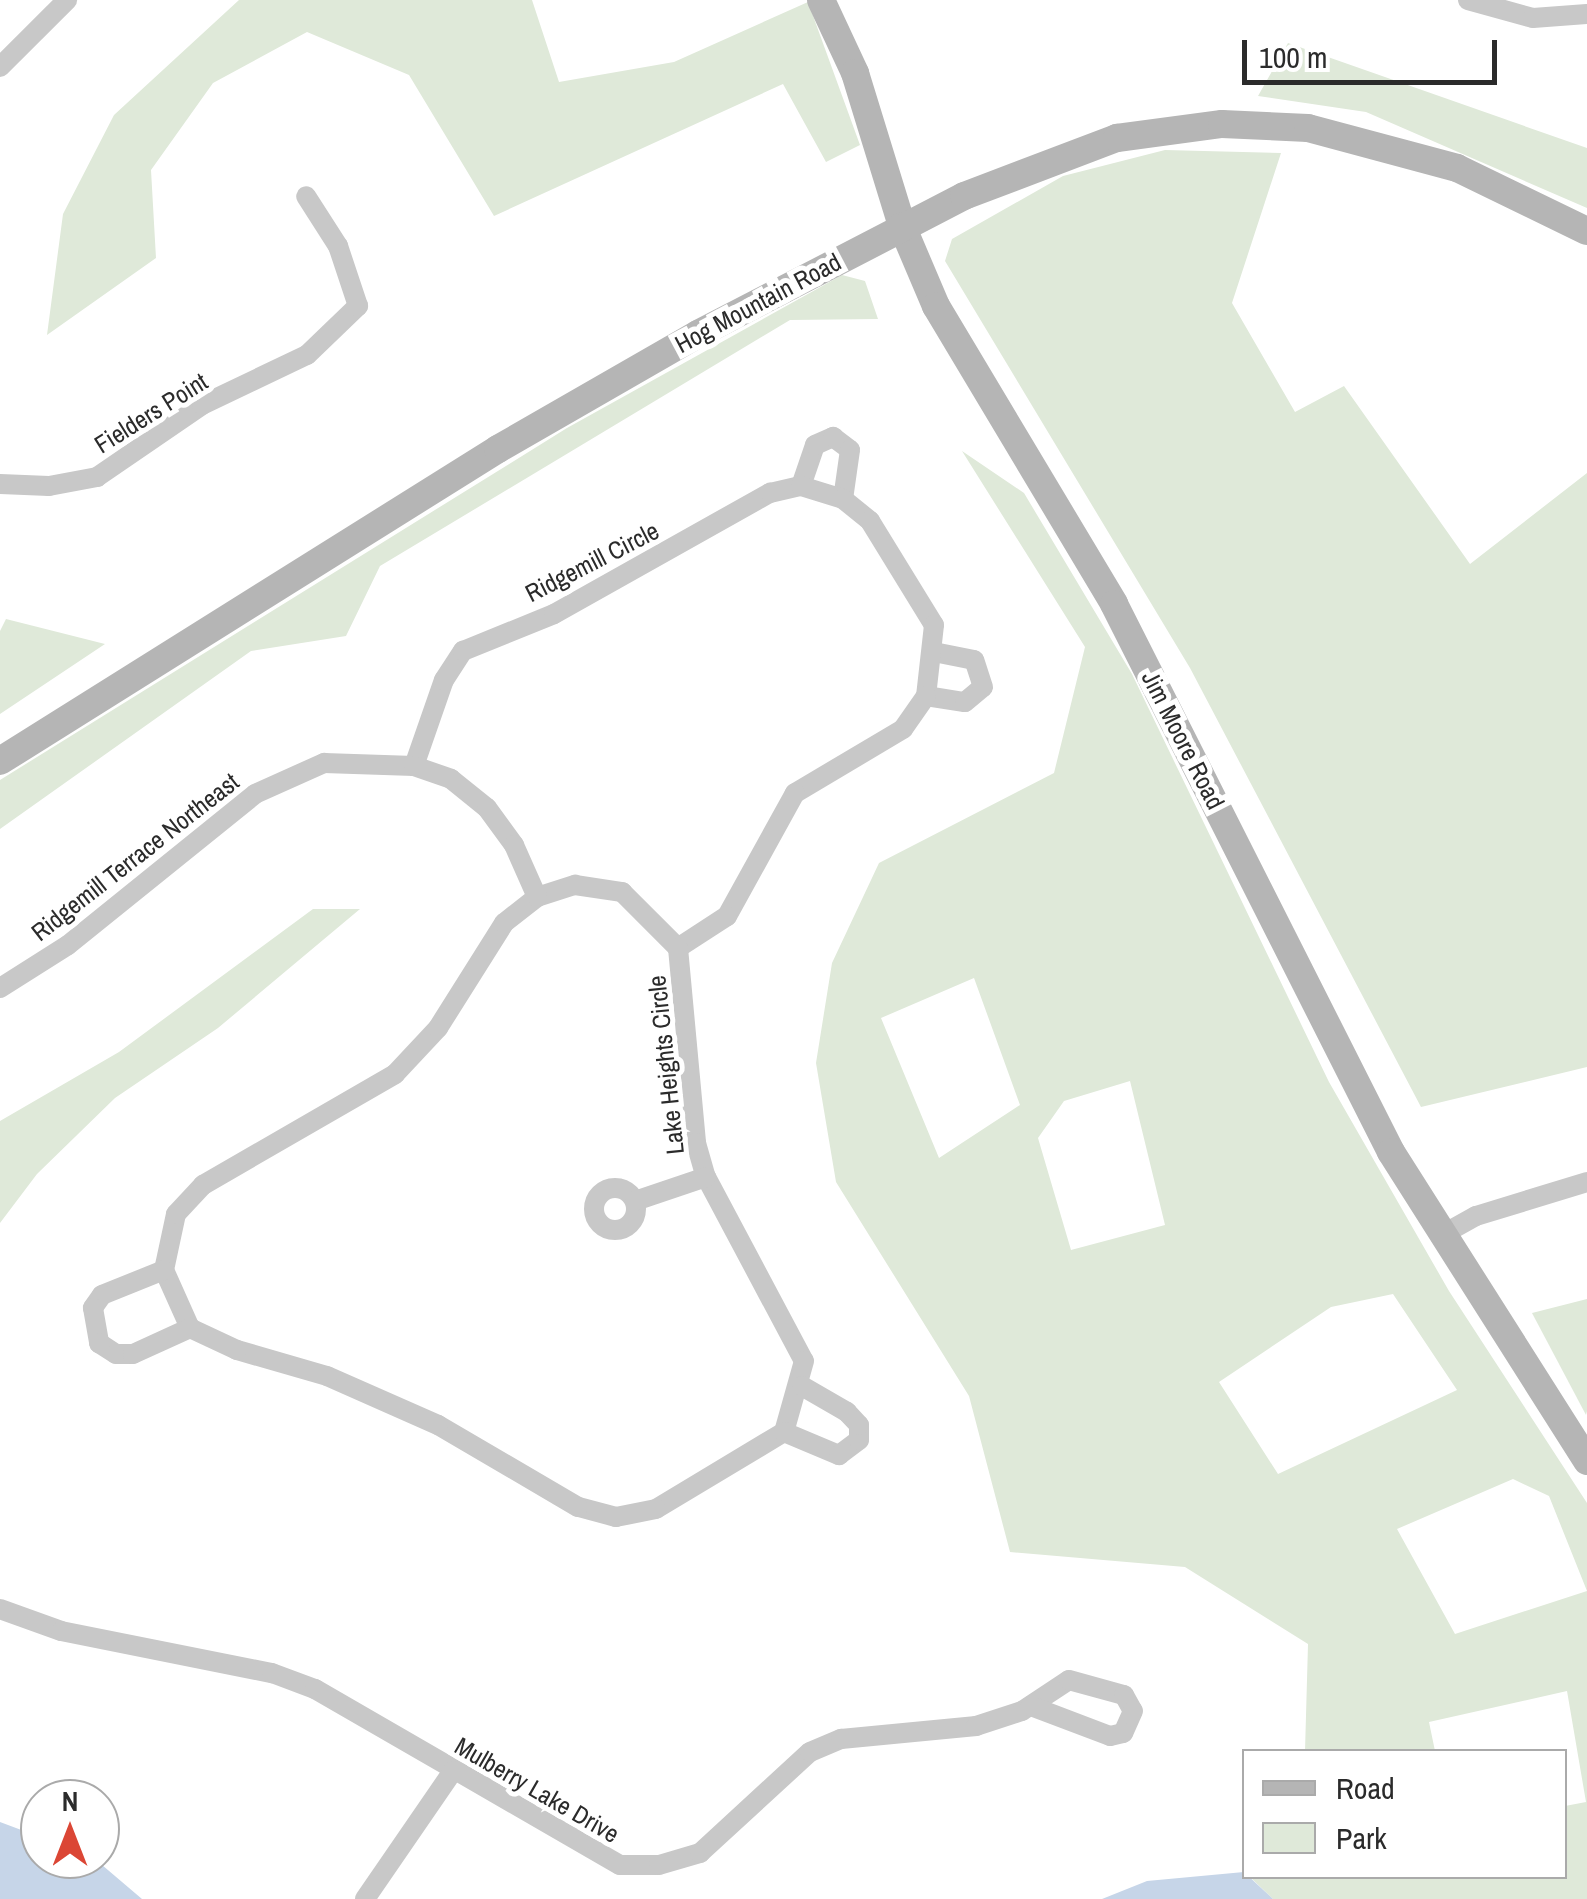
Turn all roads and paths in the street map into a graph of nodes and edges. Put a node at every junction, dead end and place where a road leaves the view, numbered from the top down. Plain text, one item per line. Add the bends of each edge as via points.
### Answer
1 (67, 0) edge
2 (821, 0) edge
3 (1468, 0) edge
4 (1587, 14) edge
5 (0, 67) edge
6 (306, 196) dead end
7 (902, 226) junction
8 (1587, 231) edge
9 (0, 484) edge
10 (801, 486) junction
11 (844, 499) junction
12 (934, 652) junction
13 (926, 696) junction
14 (0, 761) edge
15 (414, 766) junction
16 (538, 897) junction
17 (678, 948) junction
18 (0, 988) edge
19 (706, 1177) junction
20 (1587, 1182) edge
21 (635, 1201) dead end
22 (1440, 1236) junction
23 (164, 1270) junction
24 (190, 1328) junction
25 (802, 1386) junction
26 (784, 1432) junction
27 (1587, 1461) edge
28 (0, 1609) edge
29 (1031, 1706) dead end
30 (453, 1770) junction
31 (365, 1899) edge

1 - 5 street
2 - 7 street, Jim Moore Road via 856,73
3 - 4 street via 1534,18
6 - 9 street, Fielders Point via 338,246 358,306 307,355 202,405 96,476 49,486
7 - 8 street, Hog Mountain Road via 1117,138 1222,124 1308,128 1395,147 1457,168
7 - 14 street, Hog Mountain Road via 498,449
7 - 22 street, Jim Moore Road via 936,306 1114,604 1391,1152
10 - 11 street
10 - 11 street via 815,445 833,438 850,450
10 - 15 street, Ridgemill Circle via 770,493 554,614 463,651 444,680
11 - 12 street via 870,521 934,625
12 - 13 street
12 - 13 street via 974,660 983,687 964,702
13 - 17 street via 903,729 795,794 727,916
15 - 16 street, Ridgemill Terrace Northeast via 451,779 488,808
15 - 18 street, Ridgemill Terrace Northeast via 324,763 255,794 68,945
16 - 17 street, Lake Heights Circle via 575,885 622,892
16 - 23 street, Lake Heights Circle via 504,923 438,1028 395,1074 203,1185 176,1214
17 - 19 street, Lake Heights Circle
19 - 21 street
19 - 25 street, Lake Heights Circle via 730,1230 783,1313 804,1361
20 - 22 street via 1476,1216
22 - 27 street, Jim Moore Road
23 - 24 street
23 - 24 street via 102,1295 93,1308 99,1343 116,1354 133,1354
24 - 26 street via 438,1424 578,1507 616,1517 656,1509
25 - 26 street
25 - 26 street via 847,1412 859,1425 860,1440 839,1455
28 - 30 street, Mulberry Lake Drive via 61,1631 272,1672 314,1689
29 - 30 street, Mulberry Lake Drive via 976,1726 841,1738 810,1752 700,1852 658,1865 620,1865 583,1849
30 - 31 street

